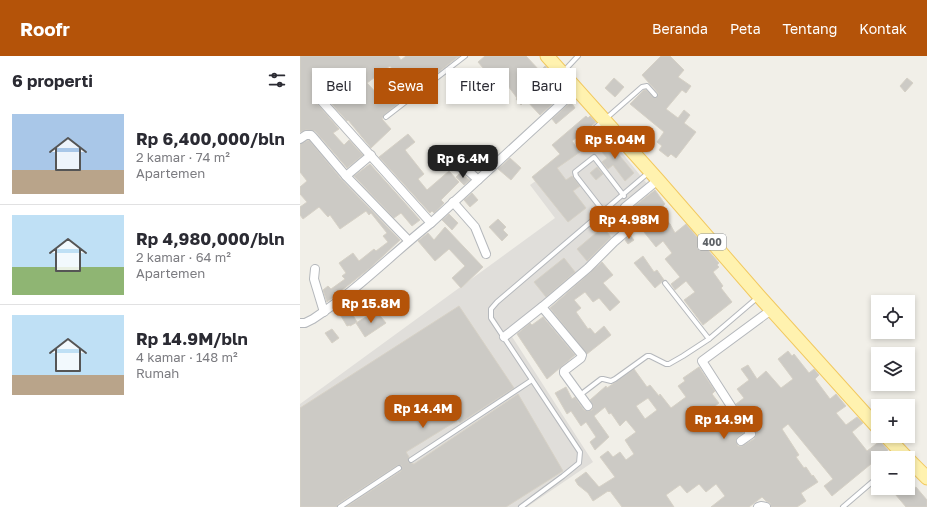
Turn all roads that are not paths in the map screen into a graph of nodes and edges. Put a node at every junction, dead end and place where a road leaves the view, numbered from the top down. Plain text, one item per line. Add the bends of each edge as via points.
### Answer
1 (464, 56) edge
2 (547, 56) edge
3 (578, 56) edge
4 (558, 68) edge
5 (567, 68) edge
6 (577, 89) joint
7 (655, 96) dead end
8 (324, 104) edge
9 (386, 117) dead end
10 (605, 120) junction
11 (586, 136) dead end
12 (300, 139) edge
13 (371, 155) junction
14 (448, 165) dead end
15 (346, 176) junction
16 (654, 176) junction
17 (478, 180) junction
18 (624, 196) junction
19 (453, 202) junction
20 (604, 212) junction
21 (431, 223) junction
22 (409, 241) junction
23 (486, 254) dead end
24 (315, 269) dead end
25 (665, 283) dead end
26 (759, 296) junction
27 (542, 307) junction
28 (771, 310) junction
29 (324, 312) junction
30 (300, 323) edge
31 (504, 337) junction
32 (709, 339) junction
33 (532, 380) junction
34 (584, 392) dead end
35 (588, 406) dead end
36 (871, 420) edge
37 (741, 441) dead end
38 (892, 443) edge
39 (900, 451) edge
40 (411, 460) dead end
41 (915, 467) edge
42 (399, 468) dead end
43 (927, 478) edge
44 (871, 483) edge
45 (340, 507) edge
46 (522, 507) edge
47 (758, 507) edge
48 (766, 507) edge
49 (843, 507) edge

1 - 9 lane
2 - 4 main road, 400
3 - 5 lane
6 - 10 main road, 400
6 - 17 street
7 - 10 lane via 646,86 642,86
8 - 13 street
10 - 11 lane
10 - 16 main road, 400
12 - 15 street via 311,135
13 - 15 street
13 - 21 street
14 - 17 street via 468,169
15 - 22 street
16 - 18 lane
16 - 26 main road, 400
16 - 27 street via 625,207 635,224
17 - 19 street
18 - 20 lane
18 - 20 lane via 594,157 578,169 575,172 576,176
19 - 21 street
19 - 23 street via 475,226
20 - 31 lane via 493,305 491,318
21 - 22 street
22 - 29 street via 368,278
24 - 29 street via 314,279
25 - 32 lane
26 - 28 main road, 400
26 - 32 lane
27 - 31 street
27 - 35 street via 582,355 564,373
28 - 36 main road, 400
28 - 37 street via 702,361 751,434
29 - 30 street via 305,323
31 - 33 lane
32 - 34 lane via 669,364 647,356 615,379 611,381 603,378
33 - 40 lane
33 - 46 lane via 580,452 579,463
38 - 39 main road
41 - 43 main road
42 - 45 lane
44 - 49 lane
47 - 48 street

